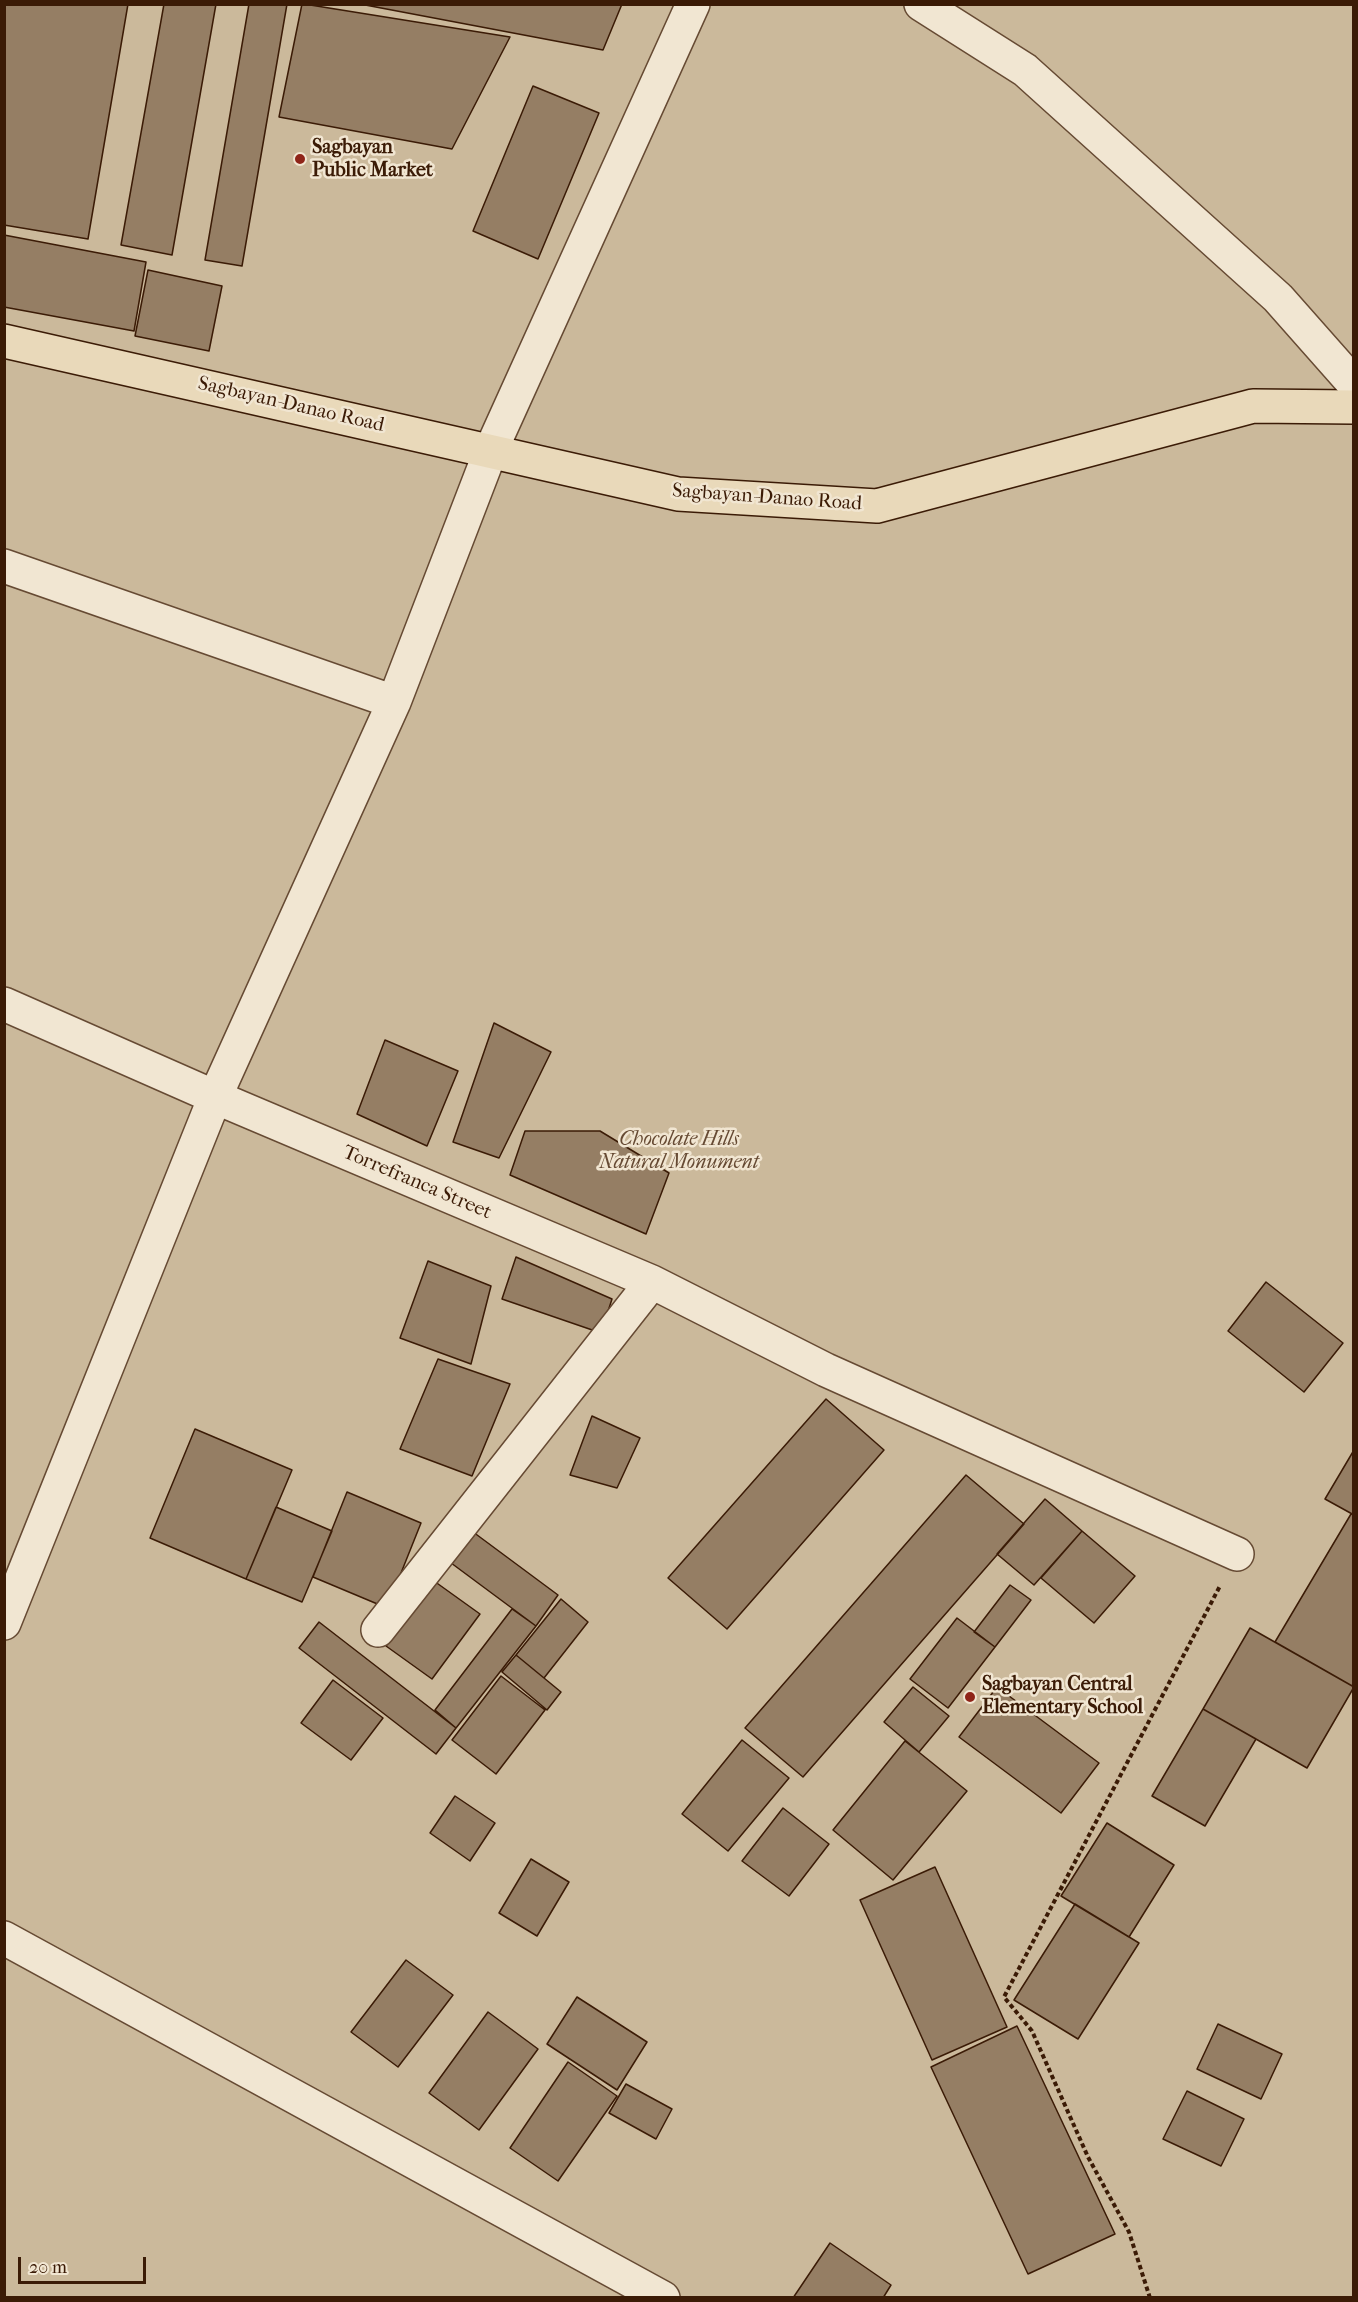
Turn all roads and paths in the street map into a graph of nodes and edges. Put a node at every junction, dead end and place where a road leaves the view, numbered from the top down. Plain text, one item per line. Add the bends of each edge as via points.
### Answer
1 (693, 4) edge
2 (921, 4) edge
3 (4, 341) edge
4 (1353, 384) edge
5 (1353, 407) edge
6 (492, 450) junction
7 (4, 566) edge
8 (394, 702) junction
9 (4, 1004) edge
10 (215, 1097) junction
11 (652, 1282) junction
12 (1237, 1554) joint
13 (4, 1623) edge
14 (378, 1630) dead end
15 (4, 1938) edge
16 (663, 2298) edge
17 (1150, 2298) edge

1 - 6 street
2 - 4 street via 1024,70 1278,298
3 - 6 main road, Sagbayan-Danao Road
5 - 6 main road, Sagbayan-Danao Road via 1253,406 877,506 678,494
6 - 8 street
7 - 8 street
8 - 10 street
9 - 10 street, Torrefranca Street
10 - 11 street, Torrefranca Street
10 - 13 street
11 - 12 street, Torrefranca Street via 826,1370
11 - 14 street
12 - 17 path via 1004,1997 1032,2031 1088,2157 1130,2232
15 - 16 street

